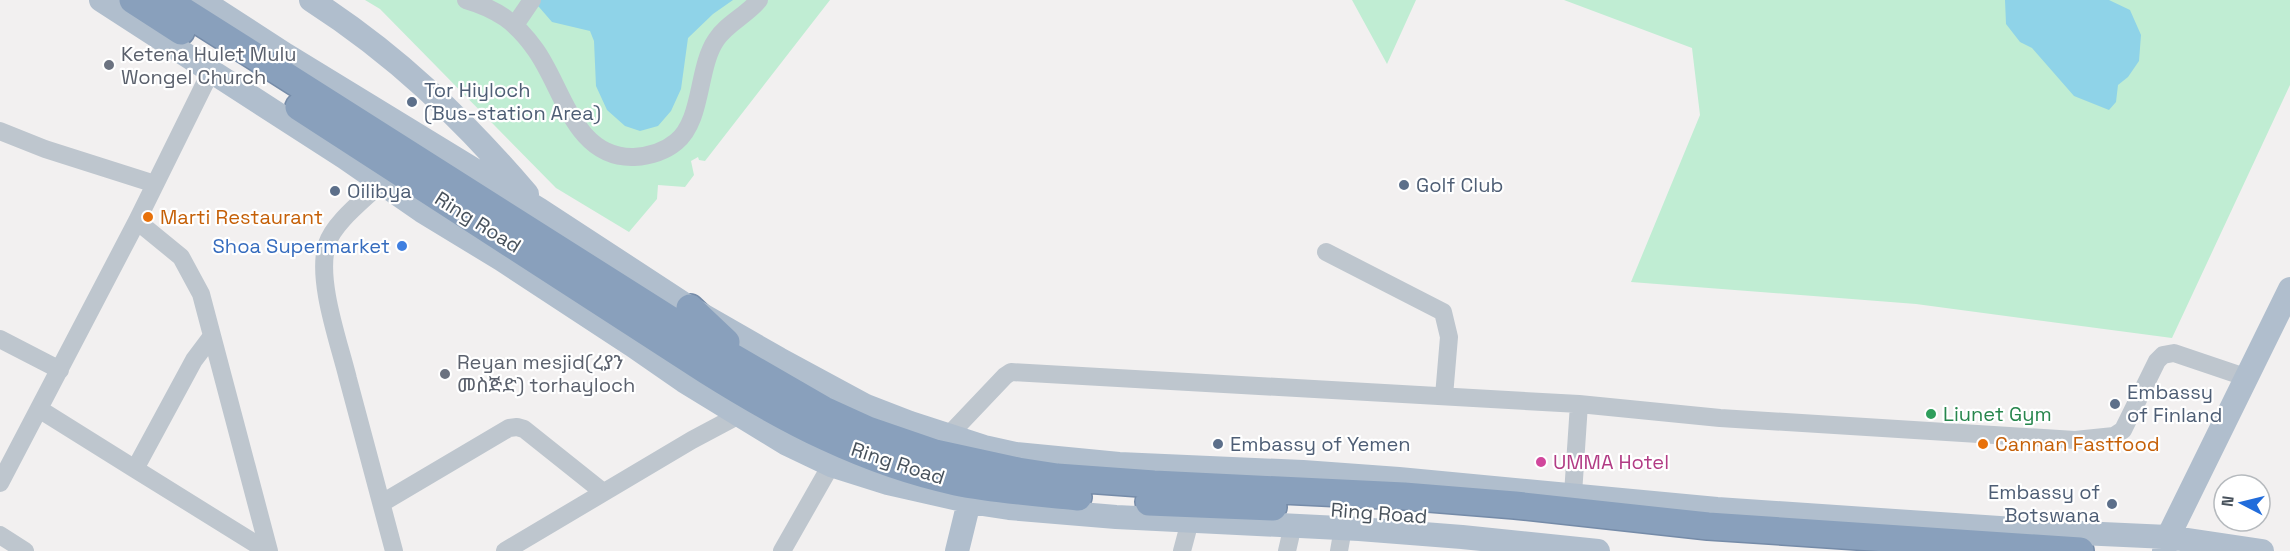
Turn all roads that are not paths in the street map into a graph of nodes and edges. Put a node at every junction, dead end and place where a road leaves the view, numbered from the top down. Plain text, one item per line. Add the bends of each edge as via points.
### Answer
1 (101, 0) edge
2 (133, 0) edge
3 (166, 0) edge
4 (201, 0) edge
5 (310, 0) edge
6 (466, 0) edge
7 (759, 0) edge
8 (530, 3) edge
9 (515, 25) junction
10 (211, 72) junction
11 (0, 131) edge
12 (381, 183) junction
13 (155, 184) junction
14 (440, 186) junction
15 (540, 210) junction
16 (137, 220) junction
17 (1326, 252) dead end
18 (2290, 289) edge
19 (690, 308) junction
20 (212, 336) junction
21 (0, 339) edge
22 (632, 345) junction
23 (752, 369) junction
24 (60, 370) junction
25 (707, 371) junction
26 (2248, 378) junction
27 (1444, 396) junction
28 (1579, 404) junction
29 (39, 409) junction
30 (739, 415) junction
31 (948, 436) junction
32 (831, 465) junction
33 (135, 469) junction
34 (0, 483) edge
35 (603, 492) junction
36 (1573, 494) junction
37 (382, 503) junction
38 (973, 503) junction
39 (1190, 520) junction
40 (1293, 525) junction
41 (0, 535) edge
42 (1341, 540) edge
43 (2166, 544) edge
44 (1562, 549) edge
45 (25, 551) edge
46 (268, 551) edge
47 (394, 551) edge
48 (504, 551) edge
49 (782, 551) edge
50 (957, 551) edge
51 (964, 551) edge
52 (1182, 551) edge
53 (1287, 551) edge
54 (1598, 551) edge
55 (1788, 551) edge
56 (2080, 551) edge
57 (2262, 551) edge

1 - 10 main road
2 - 14 highway, Ring Road
3 - 14 highway, Ring Road
4 - 15 main road, Ring Road
5 - 15 main road via 349,25 426,87
6 - 9 street via 488,6
7 - 9 street via 716,40 689,125 677,141 650,156 621,157 592,143 575,124 536,50
8 - 9 street
10 - 12 main road
10 - 13 street
11 - 13 street
12 - 22 main road
12 - 37 street via 336,227 327,244 325,261 326,291 335,330
13 - 16 street
14 - 23 highway
14 - 25 highway, Ring Road
15 - 19 main road, Ring Road
16 - 20 street via 181,257 201,294
16 - 24 street
17 - 27 street via 1443,312 1449,337
18 - 26 main road
19 - 23 highway
19 - 31 main road, Ring Road via 852,399
20 - 33 street via 194,360
20 - 46 street
21 - 24 street
22 - 25 highway
22 - 30 main road
23 - 56 highway, Ring Road via 868,430 935,453 1057,477 1404,496 1708,526
24 - 29 street
25 - 55 highway, Ring Road via 814,433 893,465 984,487 1135,501 1396,513
26 - 28 street via 2174,352 2163,355 2123,430 2114,436 2076,440 1720,418
26 - 43 main road
27 - 28 street
27 - 31 street via 1011,372
28 - 36 street
29 - 33 street
29 - 34 street
30 - 32 main road
30 - 35 street
31 - 36 main road, Ring Road via 1016,454 1061,459 1314,473
32 - 38 main road
32 - 49 street
33 - 46 street
35 - 37 street via 517,427 509,428
35 - 48 street
36 - 43 main road, Ring Road
37 - 47 street
38 - 39 main road
38 - 50 main road
38 - 51 main road
39 - 40 main road
39 - 52 street
40 - 42 main road
40 - 53 street
41 - 45 street
42 - 44 main road via 1462,537
43 - 57 main road, Ring Road
44 - 54 main road

